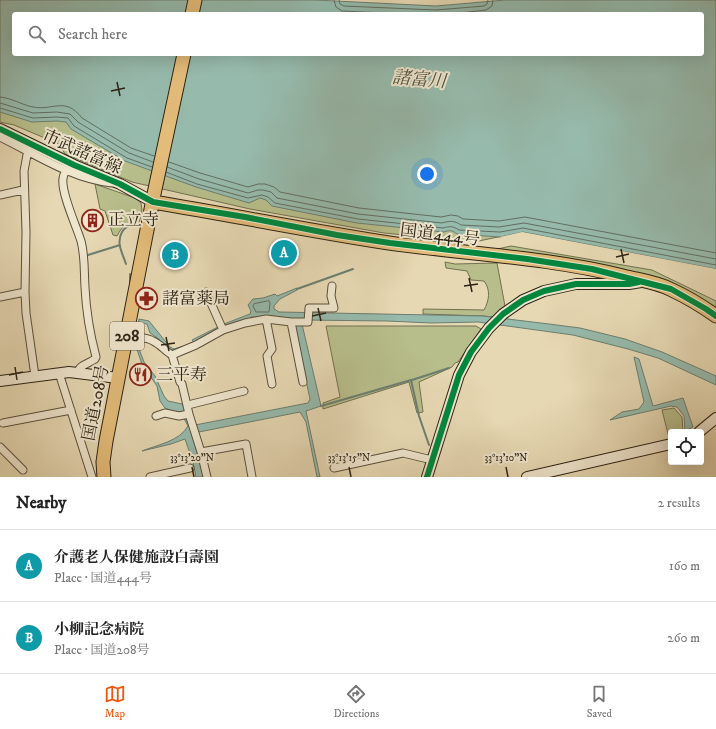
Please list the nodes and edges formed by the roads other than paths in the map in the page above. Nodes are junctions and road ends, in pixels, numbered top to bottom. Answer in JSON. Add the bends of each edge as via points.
{"nodes":[{"id":1,"x":195,"y":0,"type":"edge"},
{"id":2,"x":192,"y":12,"type":"edge"},
{"id":3,"x":184,"y":56,"type":"edge"},
{"id":4,"x":0,"y":129,"type":"edge"},
{"id":5,"x":0,"y":137,"type":"edge"},
{"id":6,"x":28,"y":147,"type":"junction"},
{"id":7,"x":66,"y":170,"type":"junction"},
{"id":8,"x":120,"y":184,"type":"junction"},
{"id":9,"x":24,"y":190,"type":"junction"},
{"id":10,"x":0,"y":195,"type":"edge"},
{"id":11,"x":154,"y":198,"type":"junction"},
{"id":12,"x":644,"y":281,"type":"junction"},
{"id":13,"x":332,"y":286,"type":"dead end"},
{"id":14,"x":25,"y":292,"type":"junction"},
{"id":15,"x":206,"y":292,"type":"dead end"},
{"id":16,"x":0,"y":297,"type":"edge"},
{"id":17,"x":716,"y":316,"type":"edge"},
{"id":18,"x":266,"y":319,"type":"junction"},
{"id":19,"x":291,"y":322,"type":"junction"},
{"id":20,"x":222,"y":327,"type":"junction"},
{"id":21,"x":128,"y":335,"type":"junction"},
{"id":22,"x":172,"y":355,"type":"junction"},
{"id":23,"x":78,"y":372,"type":"junction"},
{"id":24,"x":59,"y":373,"type":"junction"},
{"id":25,"x":35,"y":376,"type":"junction"},
{"id":26,"x":118,"y":378,"type":"junction"},
{"id":27,"x":0,"y":381,"type":"edge"},
{"id":28,"x":303,"y":382,"type":"dead end"},
{"id":29,"x":272,"y":384,"type":"dead end"},
{"id":30,"x":244,"y":391,"type":"dead end"},
{"id":31,"x":188,"y":405,"type":"junction"},
{"id":32,"x":71,"y":410,"type":"junction"},
{"id":33,"x":189,"y":414,"type":"junction"},
{"id":34,"x":156,"y":416,"type":"dead end"},
{"id":35,"x":716,"y":418,"type":"edge"},
{"id":36,"x":3,"y":423,"type":"dead end"},
{"id":37,"x":703,"y":429,"type":"edge"},
{"id":38,"x":668,"y":445,"type":"edge"},
{"id":39,"x":0,"y":448,"type":"edge"},
{"id":40,"x":201,"y":452,"type":"junction"},
{"id":41,"x":432,"y":460,"type":"junction"},
{"id":42,"x":190,"y":468,"type":"dead end"},
{"id":43,"x":334,"y":468,"type":"dead end"},
{"id":44,"x":23,"y":470,"type":"dead end"},
{"id":45,"x":174,"y":474,"type":"edge"},
{"id":46,"x":555,"y":474,"type":"edge"},
{"id":47,"x":92,"y":477,"type":"edge"},
{"id":48,"x":104,"y":477,"type":"edge"},
{"id":49,"x":150,"y":477,"type":"edge"},
{"id":50,"x":208,"y":477,"type":"edge"},
{"id":51,"x":252,"y":477,"type":"edge"},
{"id":52,"x":427,"y":477,"type":"edge"},
{"id":53,"x":527,"y":477,"type":"edge"}],
"edges":[{"from":1,"to":2,"type":"highway"},
{"from":3,"to":11,"type":"highway","name":"国道208号","number":"208"},
{"from":4,"to":6,"type":"street","name":"市武諸富線"},
{"from":5,"to":6,"type":"street"},
{"from":6,"to":7,"type":"street"},
{"from":6,"to":8,"type":"street","name":"市武諸富線"},
{"from":6,"to":9,"type":"street"},
{"from":7,"to":8,"type":"street","via":[[100,182]]},
{"from":7,"to":23,"type":"street","via":[[63,185],[84,256],[86,300],[96,357],[78,369]]},
{"from":8,"to":11,"type":"street","name":"市武諸富線"},
{"from":9,"to":10,"type":"street"},
{"from":9,"to":14,"type":"street"},
{"from":11,"to":12,"type":"highway","name":"国道444号","via":[[337,235],[527,259],[592,269]]},
{"from":11,"to":21,"type":"highway","name":"国道208号","number":"208"},
{"from":12,"to":17,"type":"highway","name":"国道444号","via":[[671,289]]},
{"from":12,"to":41,"type":"street","via":[[628,284],[576,284],[544,291],[523,300],[503,314],[471,352],[460,375]]},
{"from":13,"to":19,"type":"street","via":[[334,308],[309,308],[306,322]]},
{"from":14,"to":16,"type":"street"},
{"from":14,"to":25,"type":"street"},
{"from":15,"to":20,"type":"street"},
{"from":18,"to":19,"type":"street"},
{"from":18,"to":20,"type":"street"},
{"from":18,"to":29,"type":"street","via":[[272,349],[267,356]]},
{"from":19,"to":28,"type":"street"},
{"from":20,"to":22,"type":"street","via":[[196,345]]},
{"from":21,"to":22,"type":"street","via":[[154,341]]},
{"from":21,"to":26,"type":"highway","name":"国道208号","number":"208"},
{"from":22,"to":31,"type":"street"},
{"from":23,"to":24,"type":"street"},
{"from":23,"to":26,"type":"street"},
{"from":24,"to":25,"type":"street"},
{"from":24,"to":32,"type":"street"},
{"from":25,"to":27,"type":"street"},
{"from":26,"to":48,"type":"highway","name":"国道208号","number":"208","via":[[103,462]]},
{"from":30,"to":31,"type":"street"},
{"from":31,"to":33,"type":"street"},
{"from":32,"to":36,"type":"street"},
{"from":32,"to":47,"type":"street"},
{"from":33,"to":34,"type":"street","via":[[179,416],[165,413]]},
{"from":33,"to":40,"type":"street"},
{"from":35,"to":37,"type":"street"},
{"from":38,"to":46,"type":"street"},
{"from":39,"to":44,"type":"street"},
{"from":40,"to":50,"type":"street"},
{"from":40,"to":51,"type":"street","via":[[246,444]]},
{"from":41,"to":43,"type":"street","via":[[403,453]]},
{"from":41,"to":52,"type":"street"},
{"from":42,"to":45,"type":"street"},
{"from":45,"to":49,"type":"street"},
{"from":46,"to":53,"type":"street"}]}
